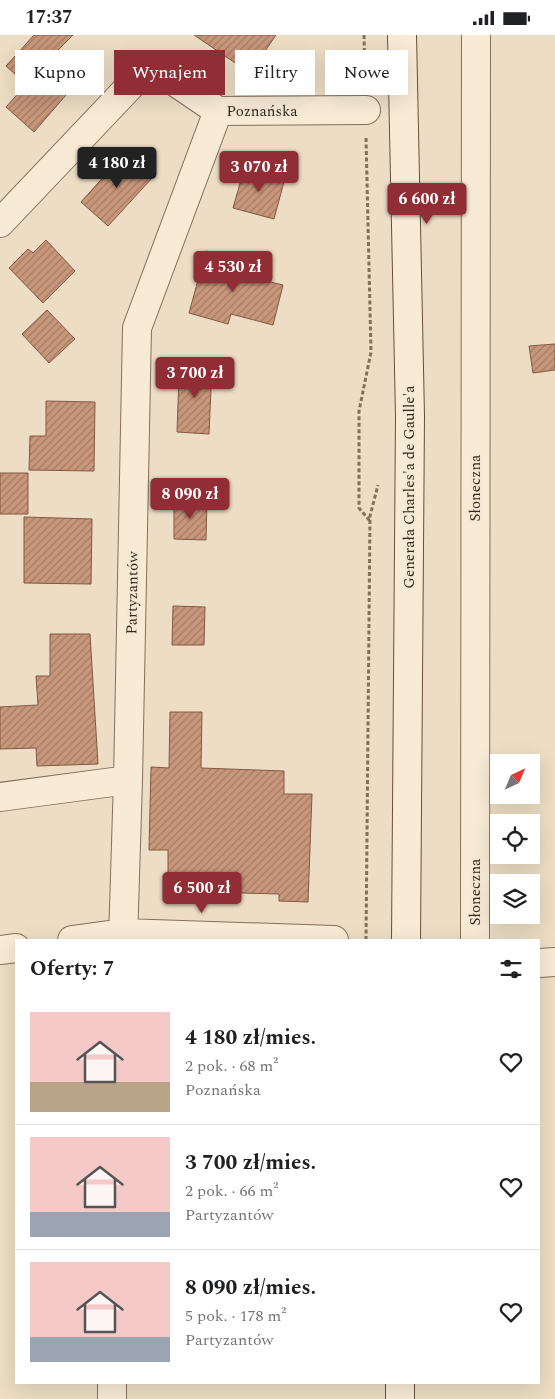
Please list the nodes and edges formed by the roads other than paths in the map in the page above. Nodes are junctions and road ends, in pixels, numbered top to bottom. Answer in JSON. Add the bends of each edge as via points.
{"nodes":[{"id":1,"x":402,"y":35,"type":"edge"},
{"id":2,"x":476,"y":35,"type":"edge"},
{"id":3,"x":366,"y":110,"type":"road end"},
{"id":4,"x":218,"y":111,"type":"junction"},
{"id":5,"x":0,"y":223,"type":"edge"},
{"id":6,"x":128,"y":780,"type":"junction"},
{"id":7,"x":0,"y":797,"type":"edge"},
{"id":8,"x":123,"y":937,"type":"edge"},
{"id":9,"x":89,"y":939,"type":"edge"},
{"id":10,"x":264,"y":939,"type":"edge"},
{"id":11,"x":406,"y":939,"type":"edge"},
{"id":12,"x":475,"y":939,"type":"edge"},
{"id":13,"x":15,"y":948,"type":"edge"},
{"id":14,"x":0,"y":950,"type":"edge"},
{"id":15,"x":555,"y":962,"type":"edge"},
{"id":16,"x":540,"y":963,"type":"edge"},
{"id":17,"x":112,"y":1384,"type":"edge"},
{"id":18,"x":400,"y":1384,"type":"edge"},
{"id":19,"x":112,"y":1399,"type":"edge"},
{"id":20,"x":400,"y":1399,"type":"edge"}],
"edges":[{"from":1,"to":11,"type":"street","name":"Generała Charles'a de Gaulle'a","via":[[410,415]]},
{"from":2,"to":12,"type":"street","name":"Słoneczna"},
{"from":3,"to":4,"type":"street","name":"Poznańska"},
{"from":4,"to":5,"type":"street","name":"Poznańska","via":[[150,65]]},
{"from":4,"to":6,"type":"street","name":"Partyzantów","via":[[137,328]]},
{"from":6,"to":7,"type":"street"},
{"from":6,"to":8,"type":"street","name":"Partyzantów"},
{"from":8,"to":9,"type":"street"},
{"from":8,"to":10,"type":"street"},
{"from":13,"to":14,"type":"street"},
{"from":15,"to":16,"type":"street"},
{"from":17,"to":19,"type":"street"},
{"from":18,"to":20,"type":"street"}]}
